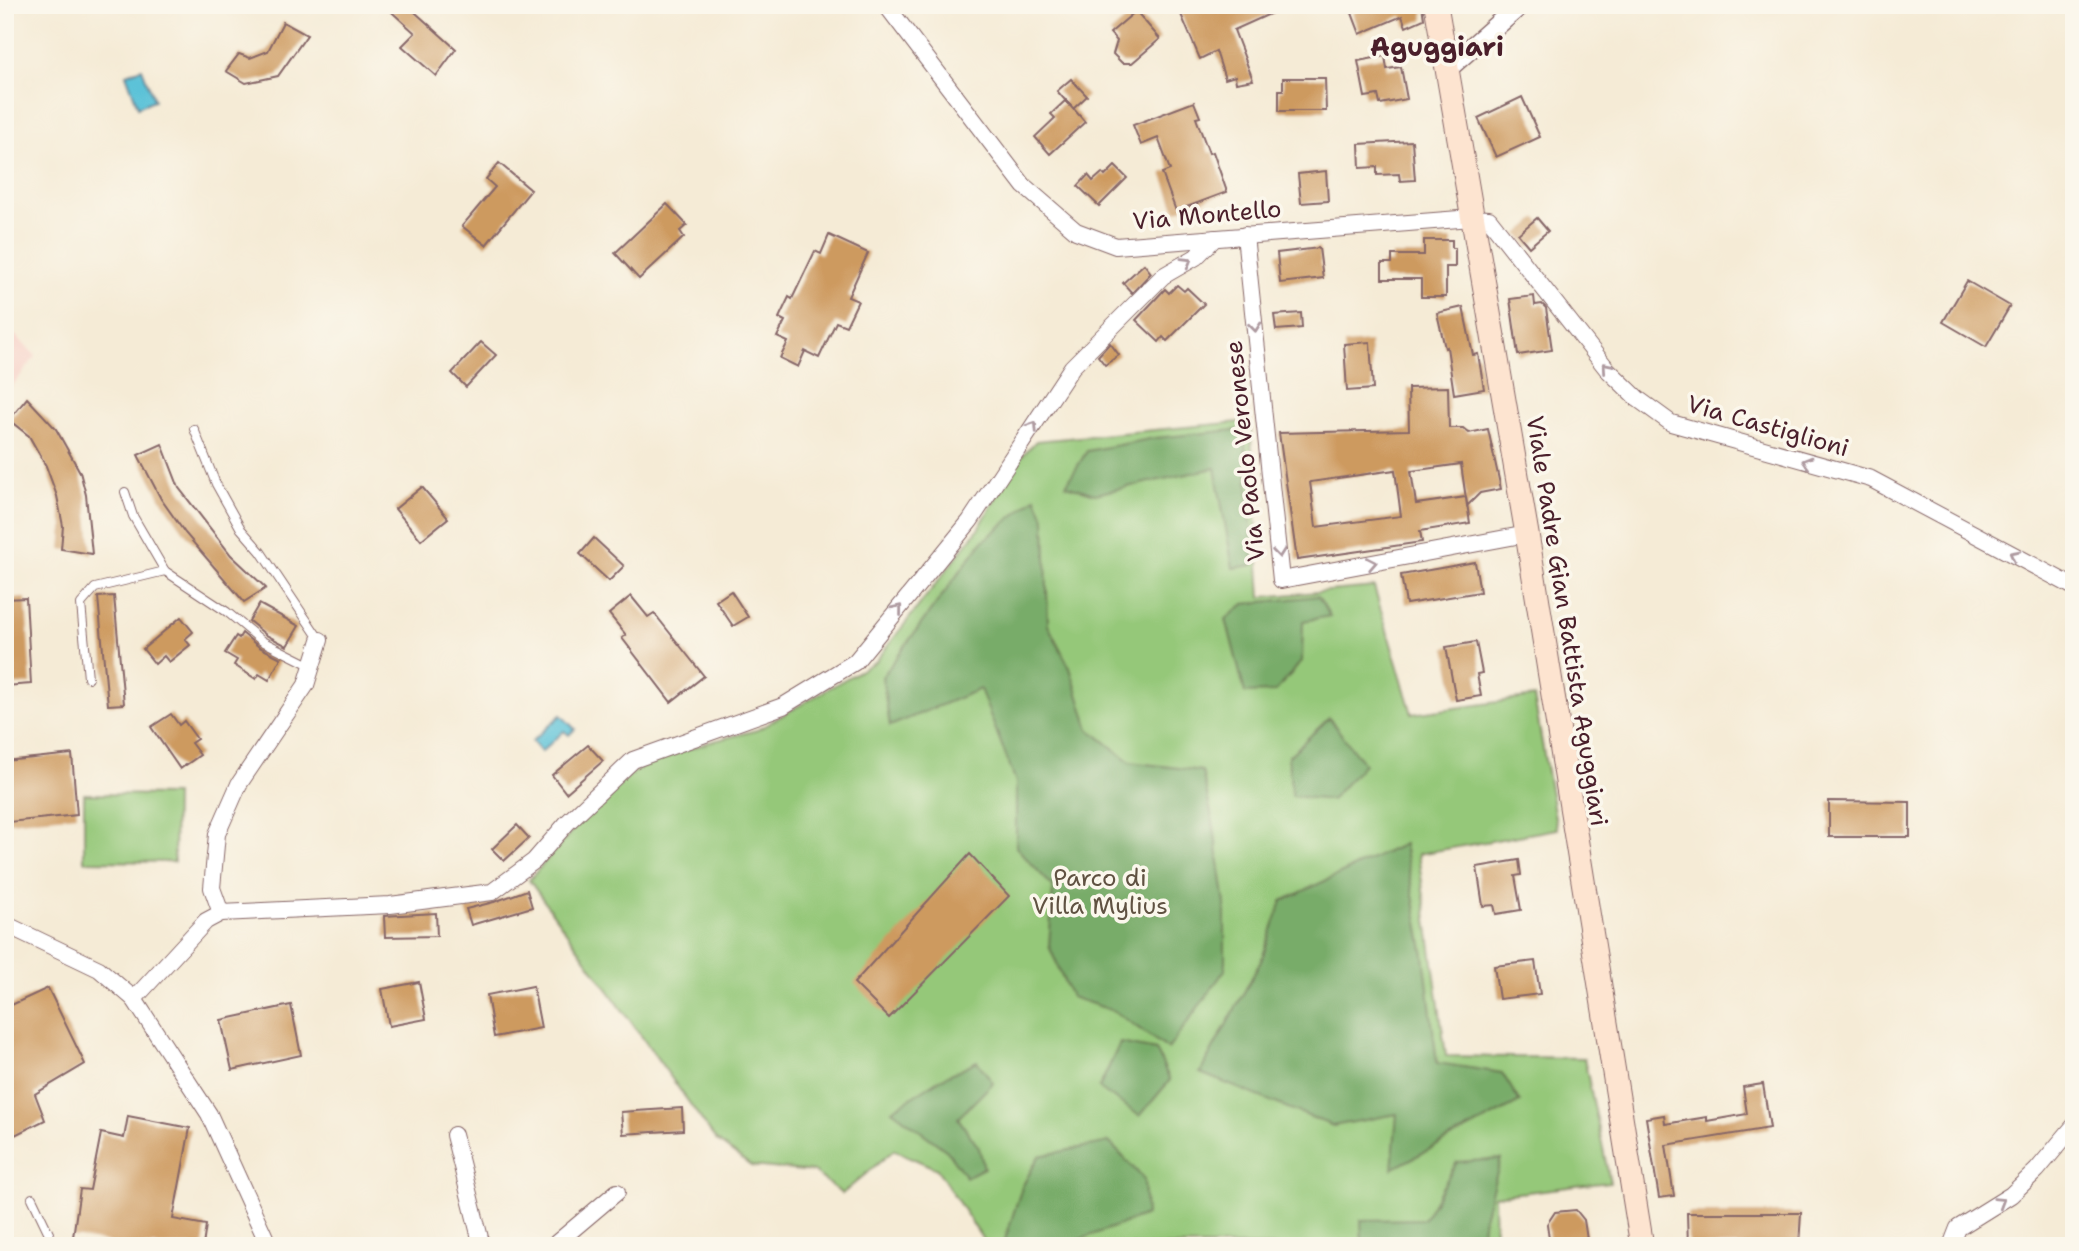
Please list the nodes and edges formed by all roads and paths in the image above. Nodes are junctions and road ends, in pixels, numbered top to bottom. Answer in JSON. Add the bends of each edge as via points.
{"nodes":[{"id":1,"x":886,"y":5,"type":"edge"},
{"id":2,"x":1436,"y":5,"type":"edge"},
{"id":3,"x":1521,"y":5,"type":"edge"},
{"id":4,"x":1447,"y":69,"type":"junction"},
{"id":5,"x":1472,"y":218,"type":"junction"},
{"id":6,"x":1245,"y":234,"type":"junction"},
{"id":7,"x":1215,"y":238,"type":"junction"},
{"id":8,"x":194,"y":429,"type":"dead end"},
{"id":9,"x":125,"y":492,"type":"dead end"},
{"id":10,"x":1527,"y":534,"type":"junction"},
{"id":11,"x":165,"y":571,"type":"junction"},
{"id":12,"x":2074,"y":587,"type":"edge"},
{"id":13,"x":320,"y":640,"type":"joint"},
{"id":14,"x":312,"y":666,"type":"junction"},
{"id":15,"x":88,"y":678,"type":"dead end"},
{"id":16,"x":221,"y":914,"type":"junction"},
{"id":17,"x":5,"y":925,"type":"edge"},
{"id":18,"x":134,"y":999,"type":"junction"},
{"id":19,"x":2074,"y":1126,"type":"edge"},
{"id":20,"x":454,"y":1135,"type":"dead end"},
{"id":21,"x":617,"y":1192,"type":"dead end"},
{"id":22,"x":32,"y":1198,"type":"dead end"},
{"id":23,"x":55,"y":1246,"type":"edge"},
{"id":24,"x":269,"y":1246,"type":"edge"},
{"id":25,"x":482,"y":1246,"type":"edge"},
{"id":26,"x":553,"y":1246,"type":"edge"},
{"id":27,"x":1642,"y":1246,"type":"edge"},
{"id":28,"x":1951,"y":1246,"type":"edge"}],
"edges":[{"from":1,"to":7,"type":"street","name":"Via Montello","via":[[1024,186],[1076,231],[1116,246]]},
{"from":2,"to":4,"type":"main road","name":"Viale Padre Gian Battista Aguggiari"},
{"from":3,"to":4,"type":"street"},
{"from":4,"to":5,"type":"main road","name":"Viale Padre Gian Battista Aguggiari"},
{"from":5,"to":6,"type":"street","name":"Via Montello"},
{"from":5,"to":10,"type":"main road","name":"Viale Padre Gian Battista Aguggiari"},
{"from":12,"to":5,"type":"street","name":"Via Castiglioni","one_way":true,"via":[[1871,479],[1671,423],[1638,400],[1607,369],[1489,219]]},
{"from":6,"to":7,"type":"street","name":"Via Montello"},
{"from":6,"to":10,"type":"street","name":"Via Paolo Veronese","one_way":true,"via":[[1281,580]]},
{"from":16,"to":7,"type":"street","one_way":true,"via":[[390,905],[492,892],[534,861],[633,760],[783,706],[855,662],[970,521],[1072,367],[1163,276],[1196,257]]},
{"from":8,"to":13,"type":"lane","via":[[241,529]]},
{"from":9,"to":11,"type":"lane","via":[[133,516]]},
{"from":10,"to":27,"type":"main road","name":"Viale Padre Gian Battista Aguggiari"},
{"from":11,"to":14,"type":"lane","via":[[262,641]]},
{"from":11,"to":15,"type":"lane","via":[[95,588],[81,604]]},
{"from":13,"to":14,"type":"street"},
{"from":14,"to":16,"type":"street","via":[[306,685],[239,784],[217,834],[212,888]]},
{"from":16,"to":18,"type":"street","via":[[206,921]]},
{"from":17,"to":18,"type":"street","via":[[99,969]]},
{"from":18,"to":24,"type":"street","via":[[209,1114]]},
{"from":28,"to":19,"type":"street","one_way":true,"via":[[1958,1228],[2011,1195]]},
{"from":20,"to":25,"type":"street"},
{"from":21,"to":26,"type":"street"},
{"from":22,"to":23,"type":"lane"}]}
